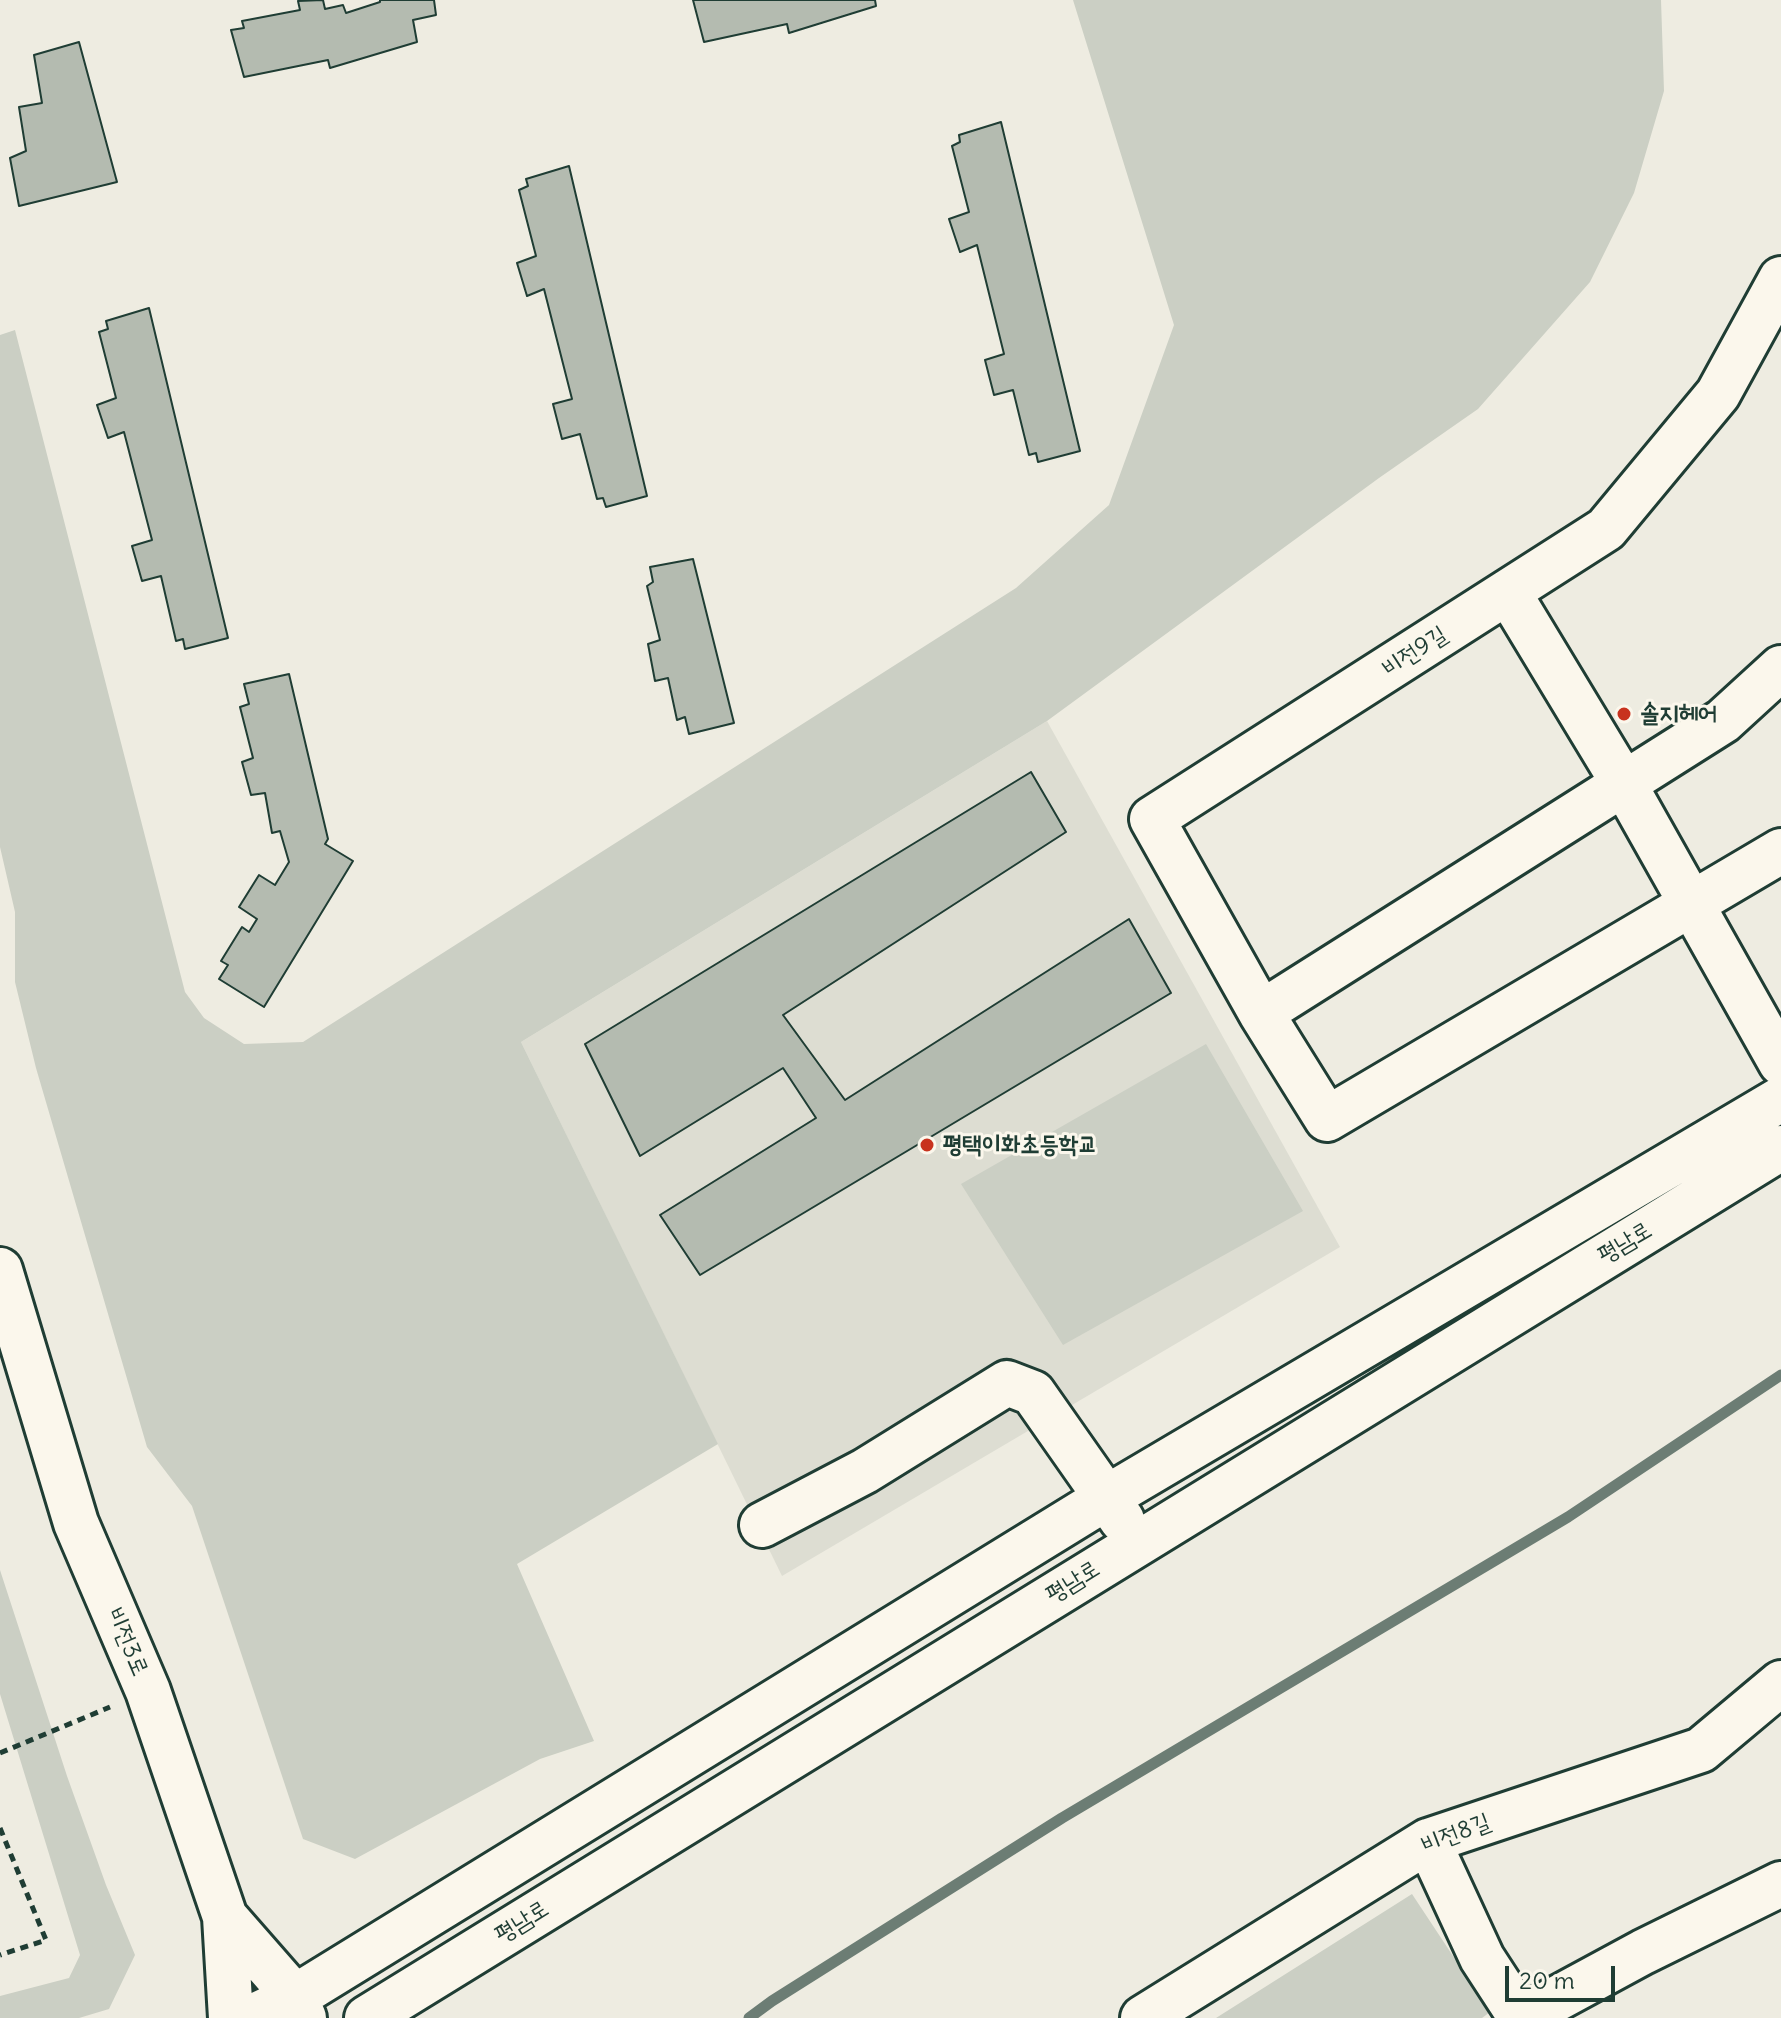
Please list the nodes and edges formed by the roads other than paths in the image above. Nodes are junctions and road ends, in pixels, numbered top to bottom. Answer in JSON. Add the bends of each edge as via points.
{"nodes":[{"id":1,"x":1781,"y":279,"type":"edge"},
{"id":2,"x":1508,"y":592,"type":"junction"},
{"id":3,"x":1781,"y":668,"type":"edge"},
{"id":4,"x":1624,"y":784,"type":"junction"},
{"id":5,"x":1781,"y":851,"type":"edge"},
{"id":6,"x":1690,"y":903,"type":"junction"},
{"id":7,"x":1261,"y":1013,"type":"junction"},
{"id":8,"x":1781,"y":1063,"type":"edge"},
{"id":9,"x":1781,"y":1099,"type":"edge"},
{"id":10,"x":1781,"y":1148,"type":"edge"},
{"id":11,"x":0,"y":1270,"type":"edge"},
{"id":12,"x":1106,"y":1498,"type":"junction"},
{"id":13,"x":762,"y":1525,"type":"dead end"},
{"id":14,"x":1137,"y":1542,"type":"junction"},
{"id":15,"x":1781,"y":1683,"type":"edge"},
{"id":16,"x":1428,"y":1841,"type":"junction"},
{"id":17,"x":1781,"y":1884,"type":"edge"},
{"id":18,"x":225,"y":1917,"type":"junction"},
{"id":19,"x":300,"y":2008,"type":"edge"},
{"id":20,"x":231,"y":2018,"type":"edge"},
{"id":21,"x":250,"y":2018,"type":"edge"},
{"id":22,"x":367,"y":2018,"type":"edge"},
{"id":23,"x":1143,"y":2018,"type":"edge"},
{"id":24,"x":1521,"y":2018,"type":"edge"}],
"edges":[{"from":1,"to":2,"type":"street","name":"비전9길","via":[[1718,394],[1606,529]]},
{"from":2,"to":4,"type":"street"},
{"from":2,"to":7,"type":"street","name":"비전9길","via":[[1152,819]]},
{"from":3,"to":4,"type":"street","via":[[1723,721]]},
{"from":4,"to":6,"type":"street"},
{"from":4,"to":7,"type":"street"},
{"from":5,"to":6,"type":"street","name":"비전9길"},
{"from":6,"to":7,"type":"street","name":"비전9길","via":[[1327,1119]]},
{"from":6,"to":8,"type":"street"},
{"from":9,"to":12,"type":"street"},
{"from":10,"to":14,"type":"street","name":"평남로"},
{"from":11,"to":18,"type":"street","name":"비전3로","via":[[76,1523],[148,1691]]},
{"from":12,"to":13,"type":"street","via":[[1033,1393],[1007,1383],[865,1471]]},
{"from":12,"to":14,"type":"street"},
{"from":12,"to":19,"type":"street"},
{"from":14,"to":22,"type":"street","name":"평남로"},
{"from":15,"to":16,"type":"street","name":"비전8길","via":[[1701,1750]]},
{"from":16,"to":23,"type":"street","name":"비전8길"},
{"from":16,"to":24,"type":"street","via":[[1482,1958]]},
{"from":17,"to":24,"type":"street"},
{"from":18,"to":19,"type":"street"},
{"from":18,"to":20,"type":"street","name":"비전3로"},
{"from":19,"to":21,"type":"street"}]}
